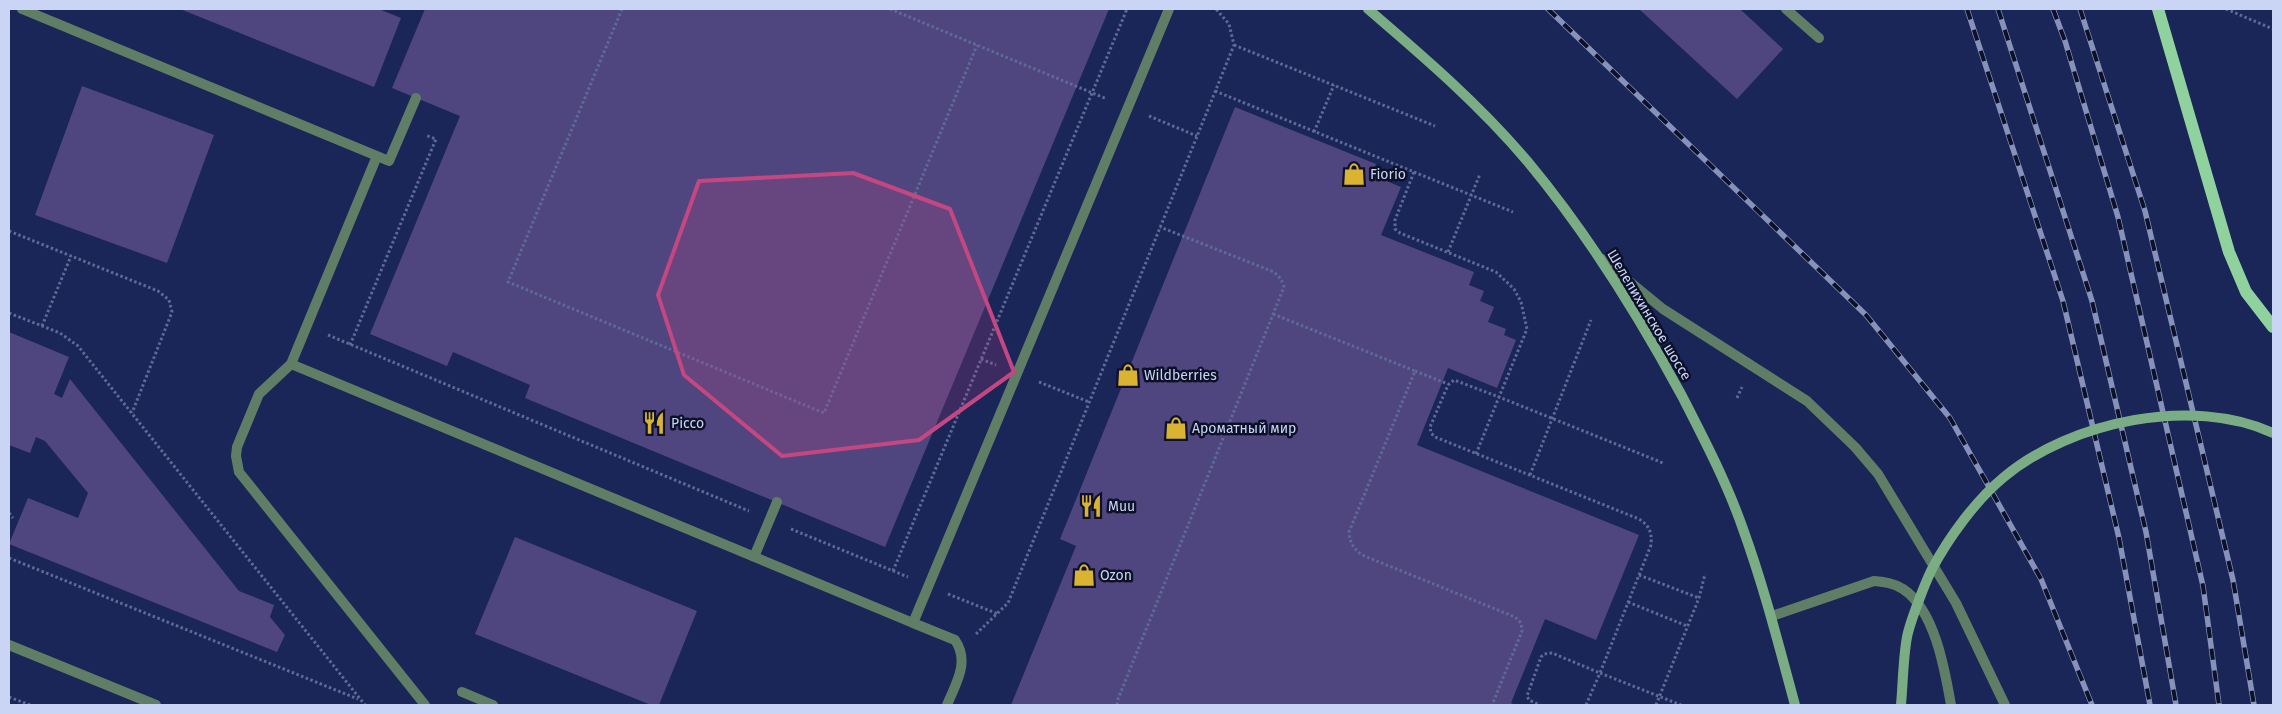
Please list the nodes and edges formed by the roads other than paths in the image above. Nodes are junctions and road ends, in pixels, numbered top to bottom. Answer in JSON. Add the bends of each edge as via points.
{"nodes":[{"id":1,"x":22,"y":9,"type":"edge"},
{"id":2,"x":1169,"y":9,"type":"edge"},
{"id":3,"x":1368,"y":9,"type":"edge"},
{"id":4,"x":1786,"y":9,"type":"edge"},
{"id":5,"x":2158,"y":9,"type":"edge"},
{"id":6,"x":1819,"y":38,"type":"dead end"},
{"id":7,"x":416,"y":98,"type":"dead end"},
{"id":8,"x":377,"y":156,"type":"junction"},
{"id":9,"x":1598,"y":256,"type":"junction"},
{"id":10,"x":2273,"y":327,"type":"edge"},
{"id":11,"x":291,"y":364,"type":"junction"},
{"id":12,"x":2273,"y":433,"type":"edge"},
{"id":13,"x":777,"y":502,"type":"dead end"},
{"id":14,"x":754,"y":557,"type":"junction"},
{"id":15,"x":1772,"y":616,"type":"junction"},
{"id":16,"x":913,"y":623,"type":"junction"},
{"id":17,"x":9,"y":645,"type":"edge"},
{"id":18,"x":462,"y":692,"type":"dead end"},
{"id":19,"x":156,"y":705,"type":"edge"},
{"id":20,"x":425,"y":705,"type":"edge"},
{"id":21,"x":493,"y":705,"type":"edge"},
{"id":22,"x":947,"y":705,"type":"edge"},
{"id":23,"x":1795,"y":705,"type":"edge"},
{"id":24,"x":1901,"y":705,"type":"edge"},
{"id":25,"x":1951,"y":705,"type":"edge"},
{"id":26,"x":2005,"y":705,"type":"edge"}],
"edges":[{"from":1,"to":8,"type":"street"},
{"from":2,"to":16,"type":"street"},
{"from":3,"to":9,"type":"street","name":"Шелепихинское шоссе","via":[[1432,64],[1515,148]]},
{"from":4,"to":6,"type":"street"},
{"from":5,"to":10,"type":"main road","via":[[2229,252],[2246,292]]},
{"from":7,"to":8,"type":"street","via":[[389,161]]},
{"from":8,"to":11,"type":"street"},
{"from":9,"to":15,"type":"street","name":"Шелепихинское шоссе","via":[[1644,327],[1704,439],[1742,527]]},
{"from":9,"to":26,"type":"street","via":[[1663,309],[1807,402],[1855,447],[1878,474],[1956,603]]},
{"from":11,"to":14,"type":"street"},
{"from":11,"to":20,"type":"street","via":[[259,394],[237,447],[239,472]]},
{"from":12,"to":24,"type":"street","bridge":true,"via":[[2258,426],[2208,417],[2148,417],[2100,427],[2051,447],[2004,477],[1964,519],[1931,570],[1908,636]]},
{"from":13,"to":14,"type":"street"},
{"from":14,"to":16,"type":"street"},
{"from":15,"to":23,"type":"street","name":"Шелепихинское шоссе"},
{"from":15,"to":25,"type":"street","via":[[1874,581],[1890,583],[1904,590],[1922,609],[1942,659]]},
{"from":16,"to":22,"type":"street","via":[[955,640],[959,646],[963,662]]},
{"from":17,"to":19,"type":"street"},
{"from":18,"to":21,"type":"street"}]}
